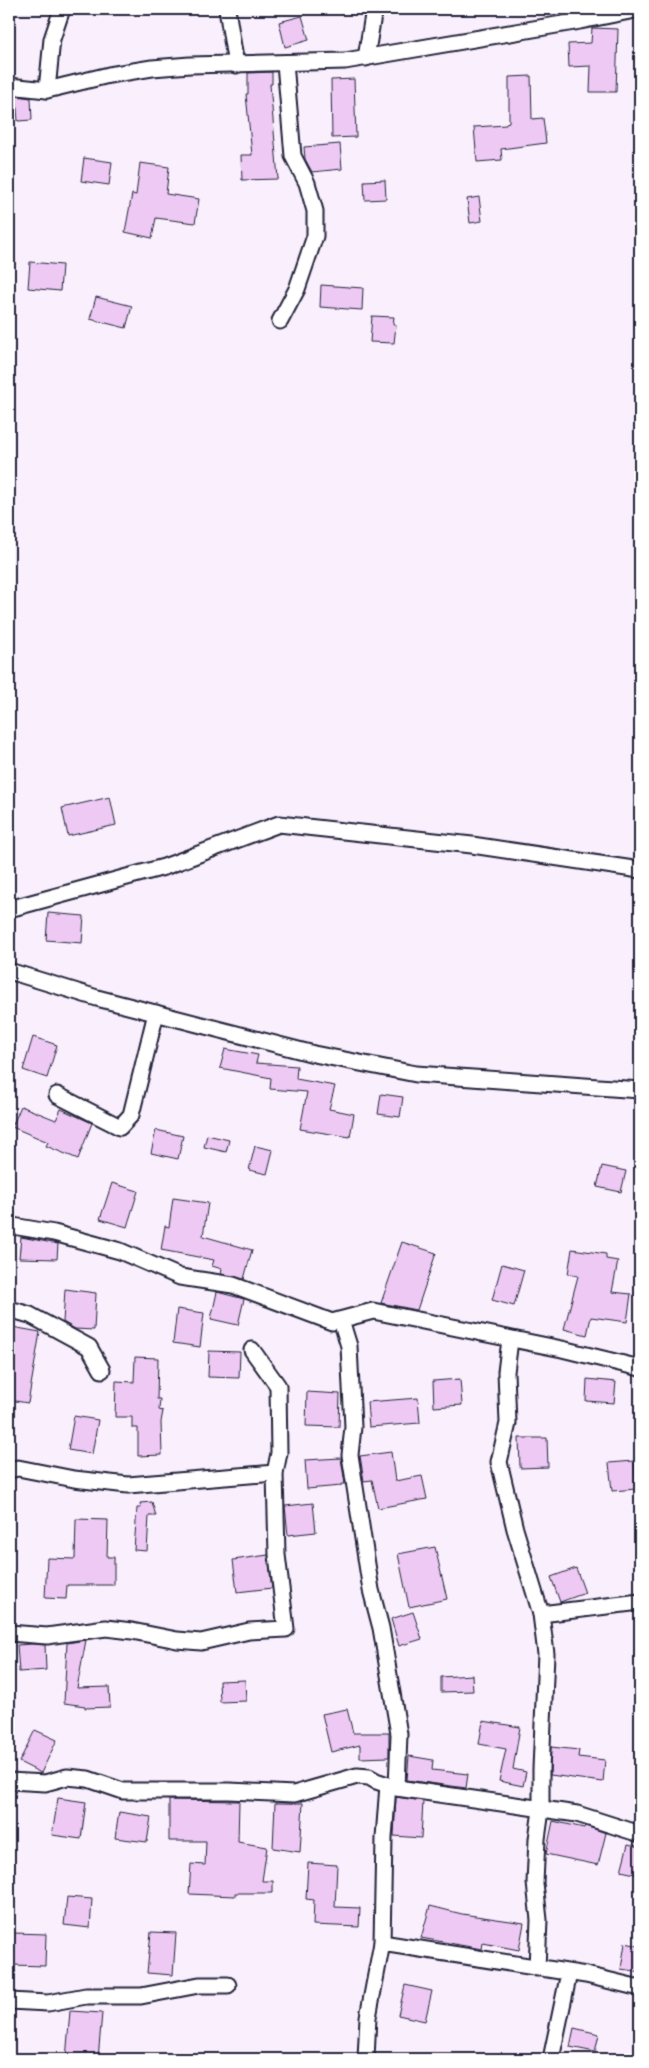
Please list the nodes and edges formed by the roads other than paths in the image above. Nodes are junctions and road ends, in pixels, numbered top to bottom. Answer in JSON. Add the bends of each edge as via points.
{"nodes":[{"id":1,"x":62,"y":9,"type":"edge"},
{"id":2,"x":227,"y":9,"type":"edge"},
{"id":3,"x":374,"y":9,"type":"edge"},
{"id":4,"x":640,"y":9,"type":"edge"},
{"id":5,"x":366,"y":58,"type":"junction"},
{"id":6,"x":285,"y":64,"type":"junction"},
{"id":7,"x":236,"y":65,"type":"junction"},
{"id":8,"x":9,"y":86,"type":"edge"},
{"id":9,"x":47,"y":90,"type":"junction"},
{"id":10,"x":280,"y":321,"type":"dead end"},
{"id":11,"x":640,"y":870,"type":"edge"},
{"id":12,"x":9,"y":909,"type":"edge"},
{"id":13,"x":9,"y":971,"type":"edge"},
{"id":14,"x":156,"y":1013,"type":"junction"},
{"id":15,"x":640,"y":1090,"type":"edge"},
{"id":16,"x":57,"y":1095,"type":"dead end"},
{"id":17,"x":9,"y":1224,"type":"edge"},
{"id":18,"x":9,"y":1309,"type":"edge"},
{"id":19,"x":341,"y":1320,"type":"junction"},
{"id":20,"x":510,"y":1340,"type":"junction"},
{"id":21,"x":252,"y":1350,"type":"dead end"},
{"id":22,"x":640,"y":1368,"type":"edge"},
{"id":23,"x":102,"y":1370,"type":"dead end"},
{"id":24,"x":9,"y":1470,"type":"edge"},
{"id":25,"x":275,"y":1473,"type":"junction"},
{"id":26,"x":640,"y":1602,"type":"edge"},
{"id":27,"x":541,"y":1614,"type":"junction"},
{"id":28,"x":9,"y":1633,"type":"edge"},
{"id":29,"x":9,"y":1781,"type":"edge"},
{"id":30,"x":393,"y":1787,"type":"junction"},
{"id":31,"x":541,"y":1810,"type":"junction"},
{"id":32,"x":640,"y":1834,"type":"edge"},
{"id":33,"x":382,"y":1943,"type":"junction"},
{"id":34,"x":537,"y":1968,"type":"junction"},
{"id":35,"x":569,"y":1972,"type":"junction"},
{"id":36,"x":228,"y":1985,"type":"dead end"},
{"id":37,"x":640,"y":1988,"type":"edge"},
{"id":38,"x":9,"y":2001,"type":"edge"},
{"id":39,"x":366,"y":2059,"type":"edge"},
{"id":40,"x":551,"y":2059,"type":"edge"}],
"edges":[{"from":1,"to":9,"type":"street","via":[[52,39]]},
{"from":2,"to":7,"type":"street"},
{"from":3,"to":5,"type":"street"},
{"from":4,"to":5,"type":"street"},
{"from":5,"to":6,"type":"street"},
{"from":6,"to":7,"type":"street"},
{"from":6,"to":10,"type":"street","via":[[292,156],[307,183],[315,212],[315,236],[296,290]]},
{"from":7,"to":9,"type":"street","via":[[152,68]]},
{"from":8,"to":9,"type":"street"},
{"from":11,"to":12,"type":"street","via":[[472,845],[279,824],[164,867]]},
{"from":13,"to":14,"type":"street"},
{"from":14,"to":15,"type":"street","via":[[314,1054],[416,1074]]},
{"from":14,"to":16,"type":"street","via":[[130,1115],[120,1127]]},
{"from":17,"to":19,"type":"street","via":[[120,1251],[180,1277],[233,1285],[332,1322]]},
{"from":18,"to":23,"type":"street","via":[[30,1315],[90,1347]]},
{"from":19,"to":20,"type":"street","via":[[373,1311]]},
{"from":19,"to":30,"type":"street","via":[[349,1346],[353,1427],[350,1455],[371,1590],[382,1628],[399,1734]]},
{"from":20,"to":22,"type":"street"},
{"from":20,"to":27,"type":"street","via":[[506,1372],[508,1423],[499,1462]]},
{"from":21,"to":25,"type":"street","via":[[278,1386],[279,1453]]},
{"from":24,"to":25,"type":"street","via":[[18,1468],[128,1485]]},
{"from":25,"to":28,"type":"street","via":[[278,1555],[286,1629],[249,1631],[201,1642],[106,1628],[47,1636]]},
{"from":26,"to":27,"type":"street"},
{"from":27,"to":31,"type":"street","via":[[546,1654]]},
{"from":29,"to":30,"type":"street","via":[[44,1782],[67,1777],[88,1779],[123,1792],[294,1794],[357,1776],[369,1776]]},
{"from":30,"to":31,"type":"street"},
{"from":30,"to":33,"type":"street","via":[[384,1838]]},
{"from":31,"to":32,"type":"street","via":[[577,1814]]},
{"from":31,"to":34,"type":"street","via":[[535,1883],[539,1920]]},
{"from":33,"to":34,"type":"street"},
{"from":33,"to":39,"type":"street","via":[[368,2018]]},
{"from":34,"to":35,"type":"street"},
{"from":35,"to":37,"type":"street"},
{"from":35,"to":40,"type":"street"},
{"from":36,"to":38,"type":"street","via":[[199,1985],[141,1996],[86,1996],[48,2003]]}]}
